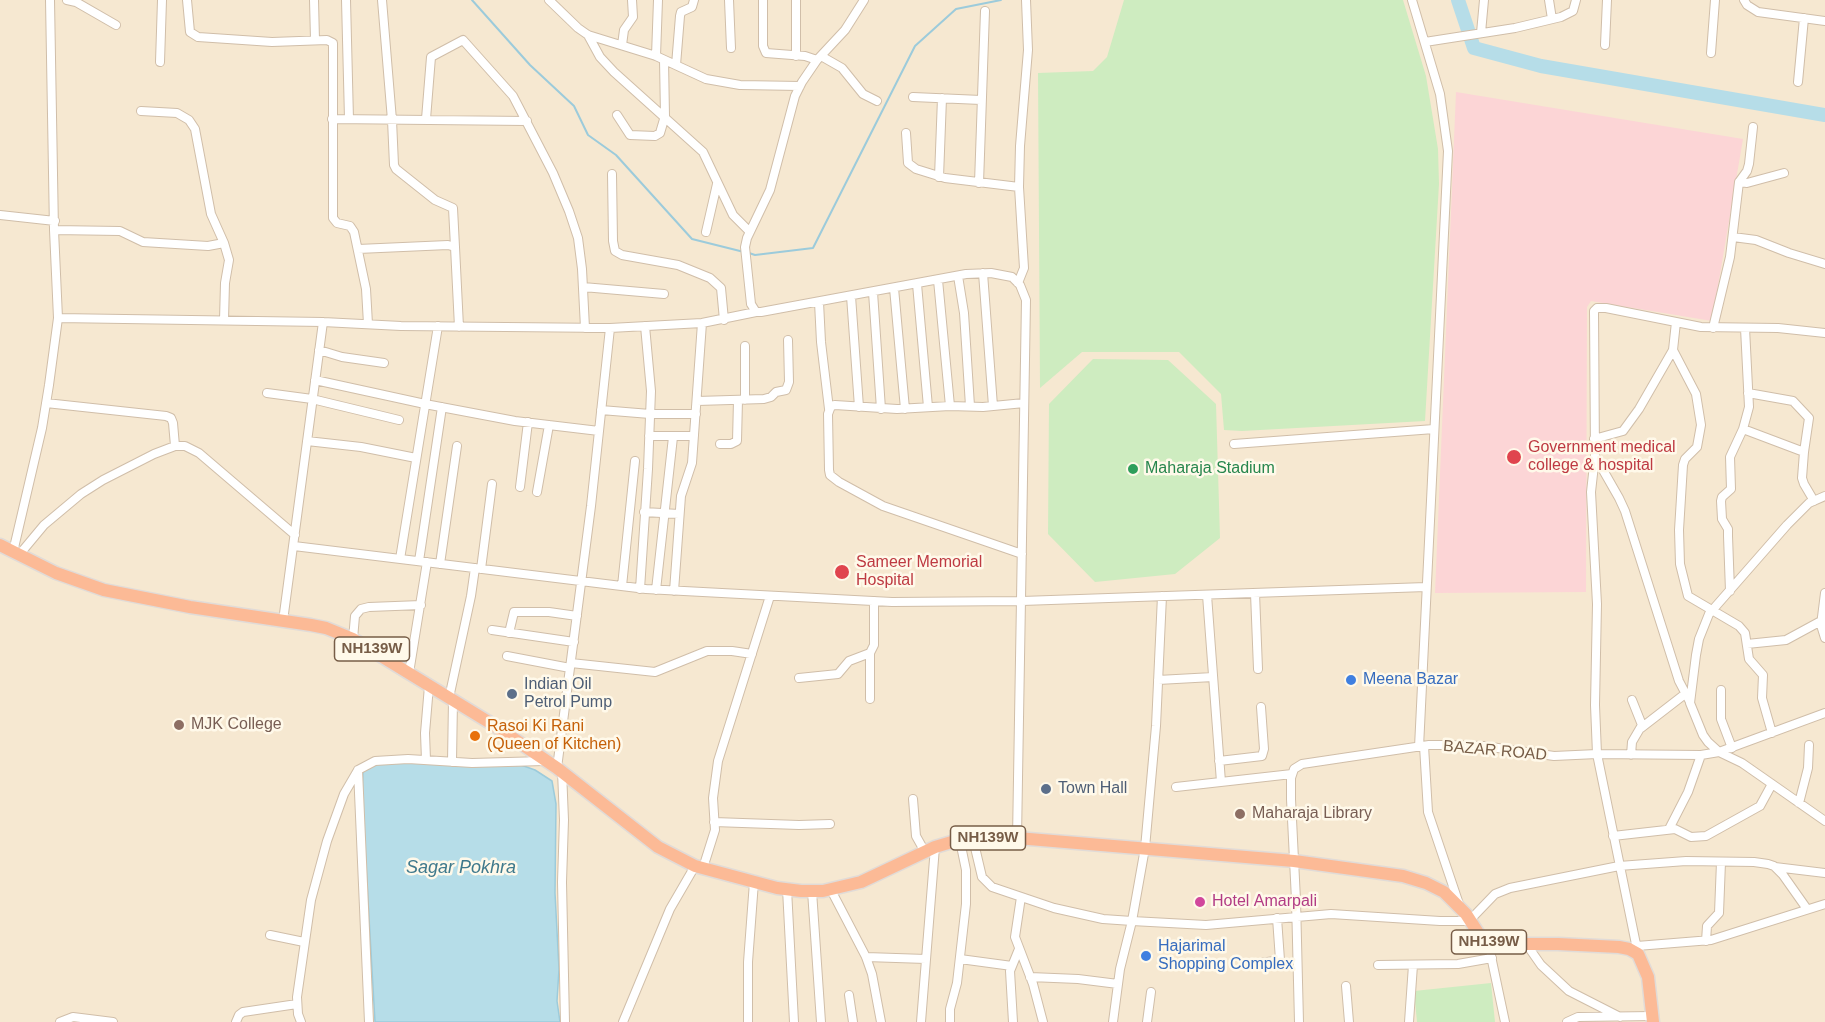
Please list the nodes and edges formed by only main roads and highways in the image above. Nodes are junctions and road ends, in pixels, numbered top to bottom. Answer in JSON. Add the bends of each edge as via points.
{"nodes":[{"id":1,"x":0,"y":545,"type":"edge"},
{"id":2,"x":1653,"y":1019,"type":"edge"}],
"edges":[{"from":1,"to":2,"type":"highway","number":"NH139W","via":[[56,573],[104,590],[326,628],[353,639],[555,767],[658,847],[699,867],[787,889],[831,890],[861,882],[930,850],[960,841],[1017,838],[1294,861],[1403,876],[1444,892],[1460,907],[1482,939],[1494,944],[1637,950],[1648,977]]}]}
